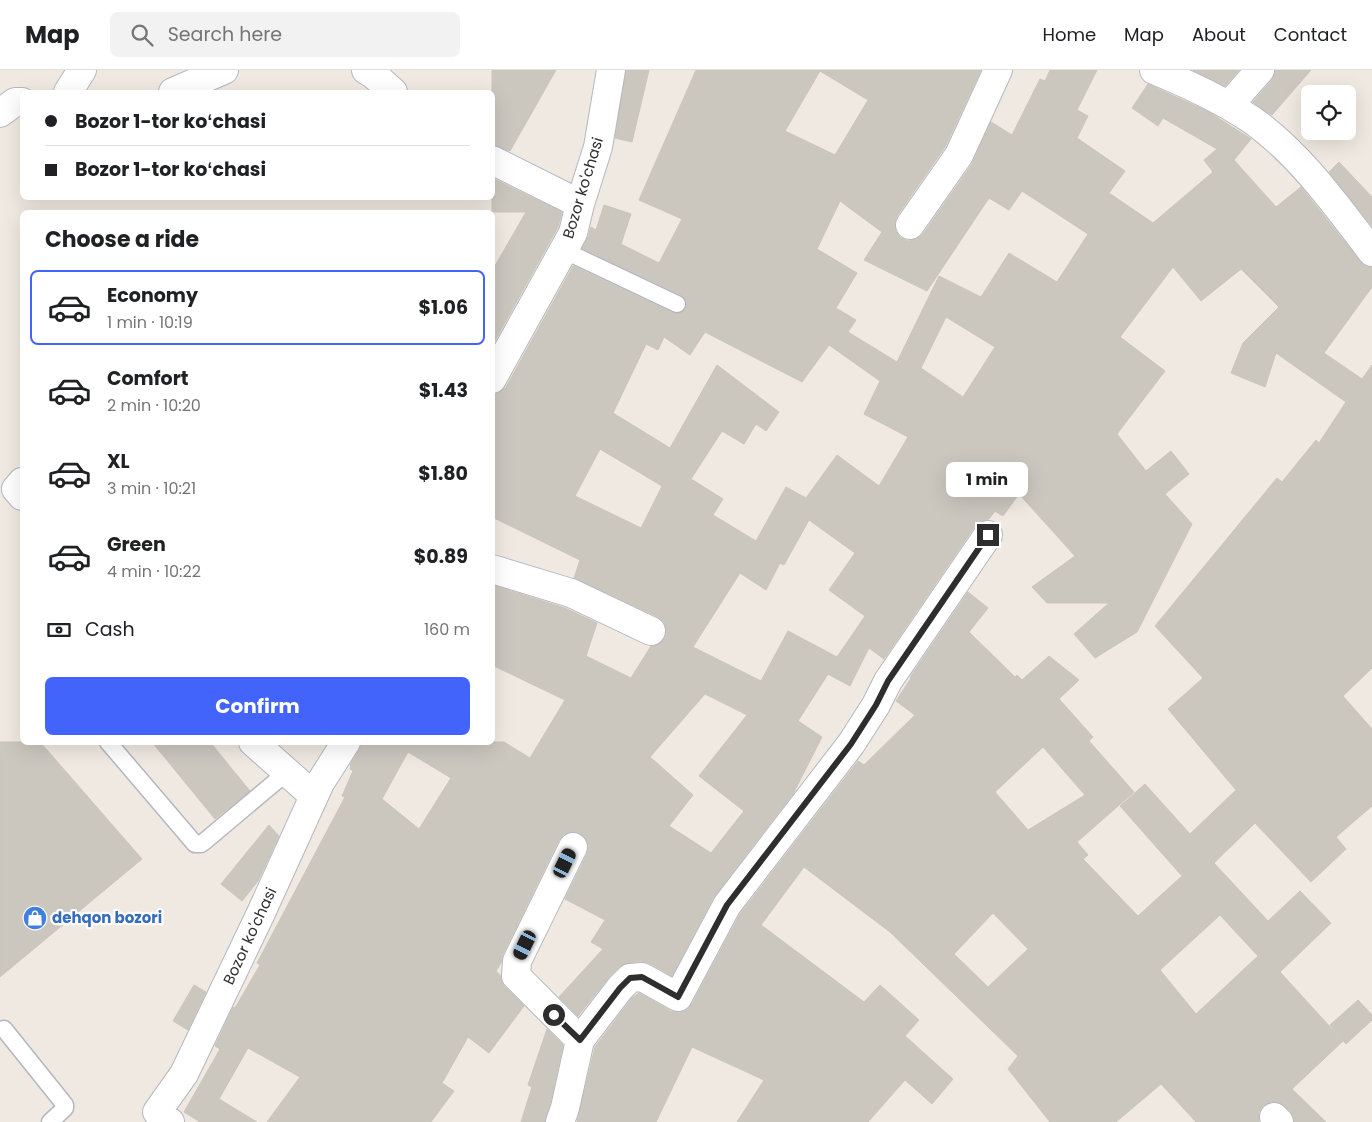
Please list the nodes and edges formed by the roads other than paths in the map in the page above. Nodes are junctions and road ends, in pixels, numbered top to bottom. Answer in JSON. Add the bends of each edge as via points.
{"nodes":[{"id":1,"x":82,"y":70,"type":"edge"},
{"id":2,"x":224,"y":70,"type":"edge"},
{"id":3,"x":366,"y":70,"type":"edge"},
{"id":4,"x":611,"y":70,"type":"edge"},
{"id":5,"x":998,"y":70,"type":"edge"},
{"id":6,"x":1154,"y":70,"type":"edge"},
{"id":7,"x":1260,"y":70,"type":"edge"},
{"id":8,"x":69,"y":90,"type":"edge"},
{"id":9,"x":177,"y":90,"type":"edge"},
{"id":10,"x":391,"y":90,"type":"edge"},
{"id":11,"x":20,"y":102,"type":"edge"},
{"id":12,"x":1229,"y":106,"type":"junction"},
{"id":13,"x":0,"y":113,"type":"edge"},
{"id":14,"x":495,"y":162,"type":"edge"},
{"id":15,"x":580,"y":204,"type":"junction"},
{"id":16,"x":910,"y":225,"type":"dead end"},
{"id":17,"x":563,"y":250,"type":"junction"},
{"id":18,"x":1372,"y":252,"type":"edge"},
{"id":19,"x":677,"y":304,"type":"dead end"},
{"id":20,"x":495,"y":374,"type":"edge"},
{"id":21,"x":988,"y":535,"type":"dead end"},
{"id":22,"x":495,"y":570,"type":"edge"},
{"id":23,"x":650,"y":631,"type":"dead end"},
{"id":24,"x":111,"y":745,"type":"edge"},
{"id":25,"x":256,"y":745,"type":"edge"},
{"id":26,"x":344,"y":745,"type":"edge"},
{"id":27,"x":286,"y":773,"type":"junction"},
{"id":28,"x":314,"y":796,"type":"junction"},
{"id":29,"x":573,"y":847,"type":"dead end"},
{"id":30,"x":4,"y":1029,"type":"dead end"},
{"id":31,"x":580,"y":1040,"type":"junction"},
{"id":32,"x":50,"y":1122,"type":"edge"},
{"id":33,"x":170,"y":1122,"type":"edge"},
{"id":34,"x":560,"y":1122,"type":"edge"}],
"edges":[{"from":1,"to":8,"type":"street"},
{"from":2,"to":9,"type":"street"},
{"from":3,"to":10,"type":"street"},
{"from":4,"to":15,"type":"street","name":"Bozor ko'chasi","via":[[598,147]]},
{"from":5,"to":16,"type":"street","via":[[959,155]]},
{"from":6,"to":12,"type":"street"},
{"from":7,"to":12,"type":"street"},
{"from":11,"to":13,"type":"street"},
{"from":12,"to":18,"type":"street","via":[[1282,145],[1310,174]]},
{"from":14,"to":15,"type":"street"},
{"from":15,"to":17,"type":"street","name":"Bozor ko'chasi","via":[[573,233]]},
{"from":17,"to":19,"type":"lane"},
{"from":17,"to":20,"type":"street","name":"Bozor ko'chasi"},
{"from":21,"to":31,"type":"street","via":[[888,681],[851,744],[727,905],[678,997],[642,977],[630,978]]},
{"from":22,"to":23,"type":"street","via":[[571,593]]},
{"from":24,"to":27,"type":"lane","via":[[195,844],[205,841]]},
{"from":25,"to":27,"type":"street"},
{"from":26,"to":28,"type":"street","name":"Bozor ko'chasi"},
{"from":27,"to":28,"type":"street"},
{"from":28,"to":33,"type":"street","name":"Bozor ko'chasi","via":[[184,1074],[157,1112]]},
{"from":29,"to":31,"type":"street","via":[[517,961],[516,976]]},
{"from":30,"to":32,"type":"lane","via":[[65,1104],[66,1108]]},
{"from":31,"to":34,"type":"street"}]}
